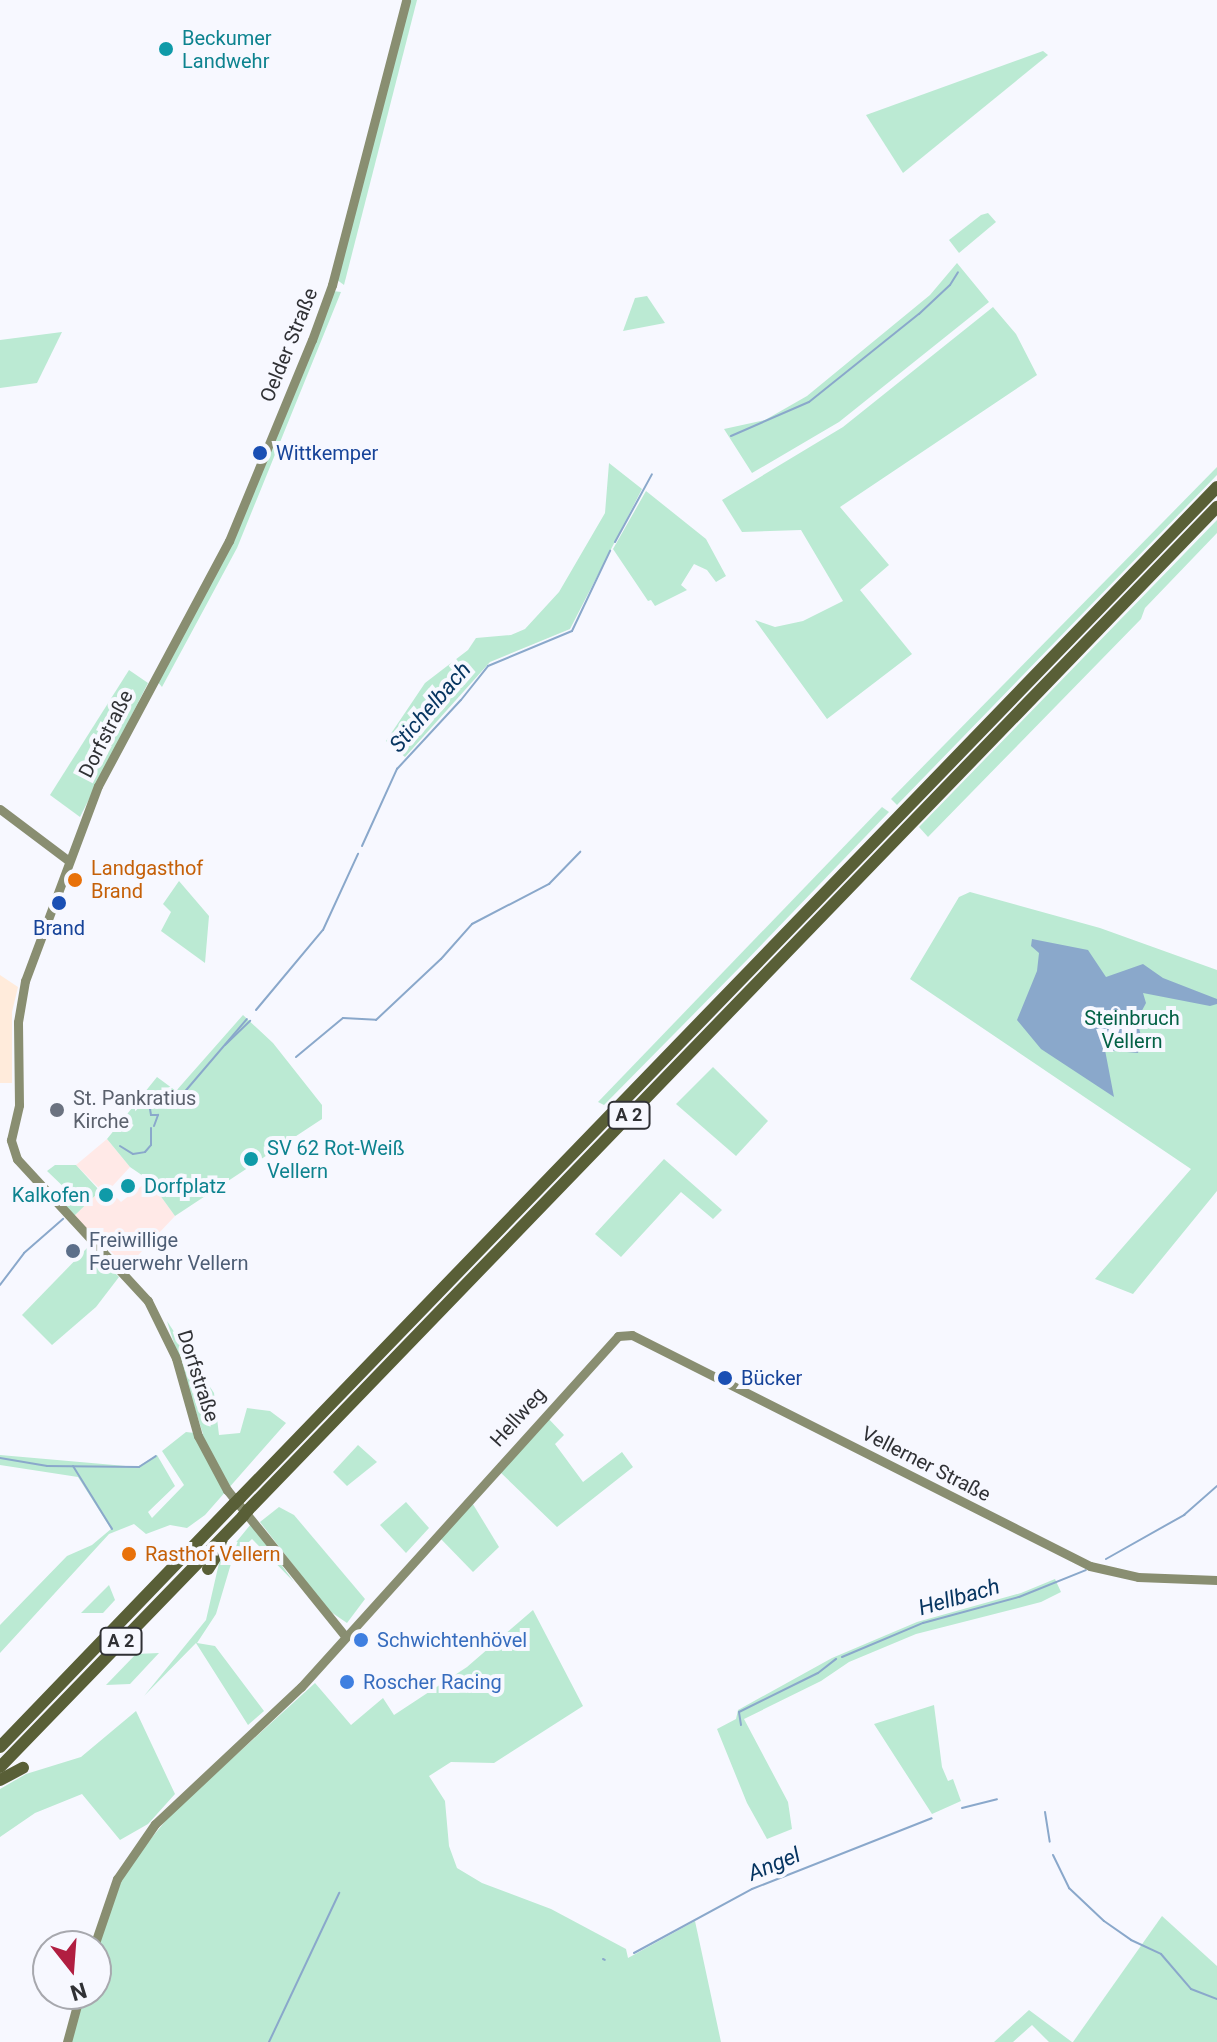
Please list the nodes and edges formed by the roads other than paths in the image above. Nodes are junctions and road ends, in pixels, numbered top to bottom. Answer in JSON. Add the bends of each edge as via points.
{"nodes":[{"id":1,"x":406,"y":0,"type":"edge"},
{"id":2,"x":1217,"y":487,"type":"edge"},
{"id":3,"x":1217,"y":507,"type":"edge"},
{"id":4,"x":152,"y":684,"type":"joint"},
{"id":5,"x":0,"y":809,"type":"edge"},
{"id":6,"x":69,"y":861,"type":"junction"},
{"id":7,"x":632,"y":1335,"type":"joint"},
{"id":8,"x":237,"y":1501,"type":"junction"},
{"id":9,"x":246,"y":1513,"type":"junction"},
{"id":10,"x":200,"y":1528,"type":"dead end"},
{"id":11,"x":208,"y":1569,"type":"dead end"},
{"id":12,"x":1217,"y":1580,"type":"edge"},
{"id":13,"x":342,"y":1639,"type":"junction"},
{"id":14,"x":0,"y":1747,"type":"edge"},
{"id":15,"x":0,"y":1767,"type":"edge"},
{"id":16,"x":23,"y":1768,"type":"dead end"},
{"id":17,"x":0,"y":1780,"type":"edge"},
{"id":18,"x":99,"y":1930,"type":"edge"},
{"id":19,"x":76,"y":2010,"type":"edge"},
{"id":20,"x":67,"y":2042,"type":"edge"}],
"edges":[{"from":1,"to":4,"type":"street","name":"Oelder Straße","via":[[327,299],[229,541]]},
{"from":2,"to":8,"type":"highway","number":"A 2"},
{"from":3,"to":9,"type":"highway","number":"A 2"},
{"from":4,"to":6,"type":"street","name":"Dorfstraße","via":[[98,786]]},
{"from":5,"to":6,"type":"street"},
{"from":6,"to":13,"type":"street","name":"Dorfstraße","via":[[20,1000],[13,1152],[148,1301],[176,1358],[198,1436],[222,1481]]},
{"from":7,"to":12,"type":"street","name":"Vellerner Straße","via":[[1090,1566],[1138,1577]]},
{"from":7,"to":13,"type":"street","name":"Hellweg","via":[[609,1342]]},
{"from":8,"to":10,"type":"highway"},
{"from":8,"to":14,"type":"highway","number":"A 2"},
{"from":9,"to":11,"type":"highway"},
{"from":9,"to":15,"type":"highway","number":"A 2"},
{"from":13,"to":18,"type":"street","via":[[301,1687],[155,1824],[117,1879]]},
{"from":16,"to":17,"type":"highway"},
{"from":19,"to":20,"type":"street"}]}
